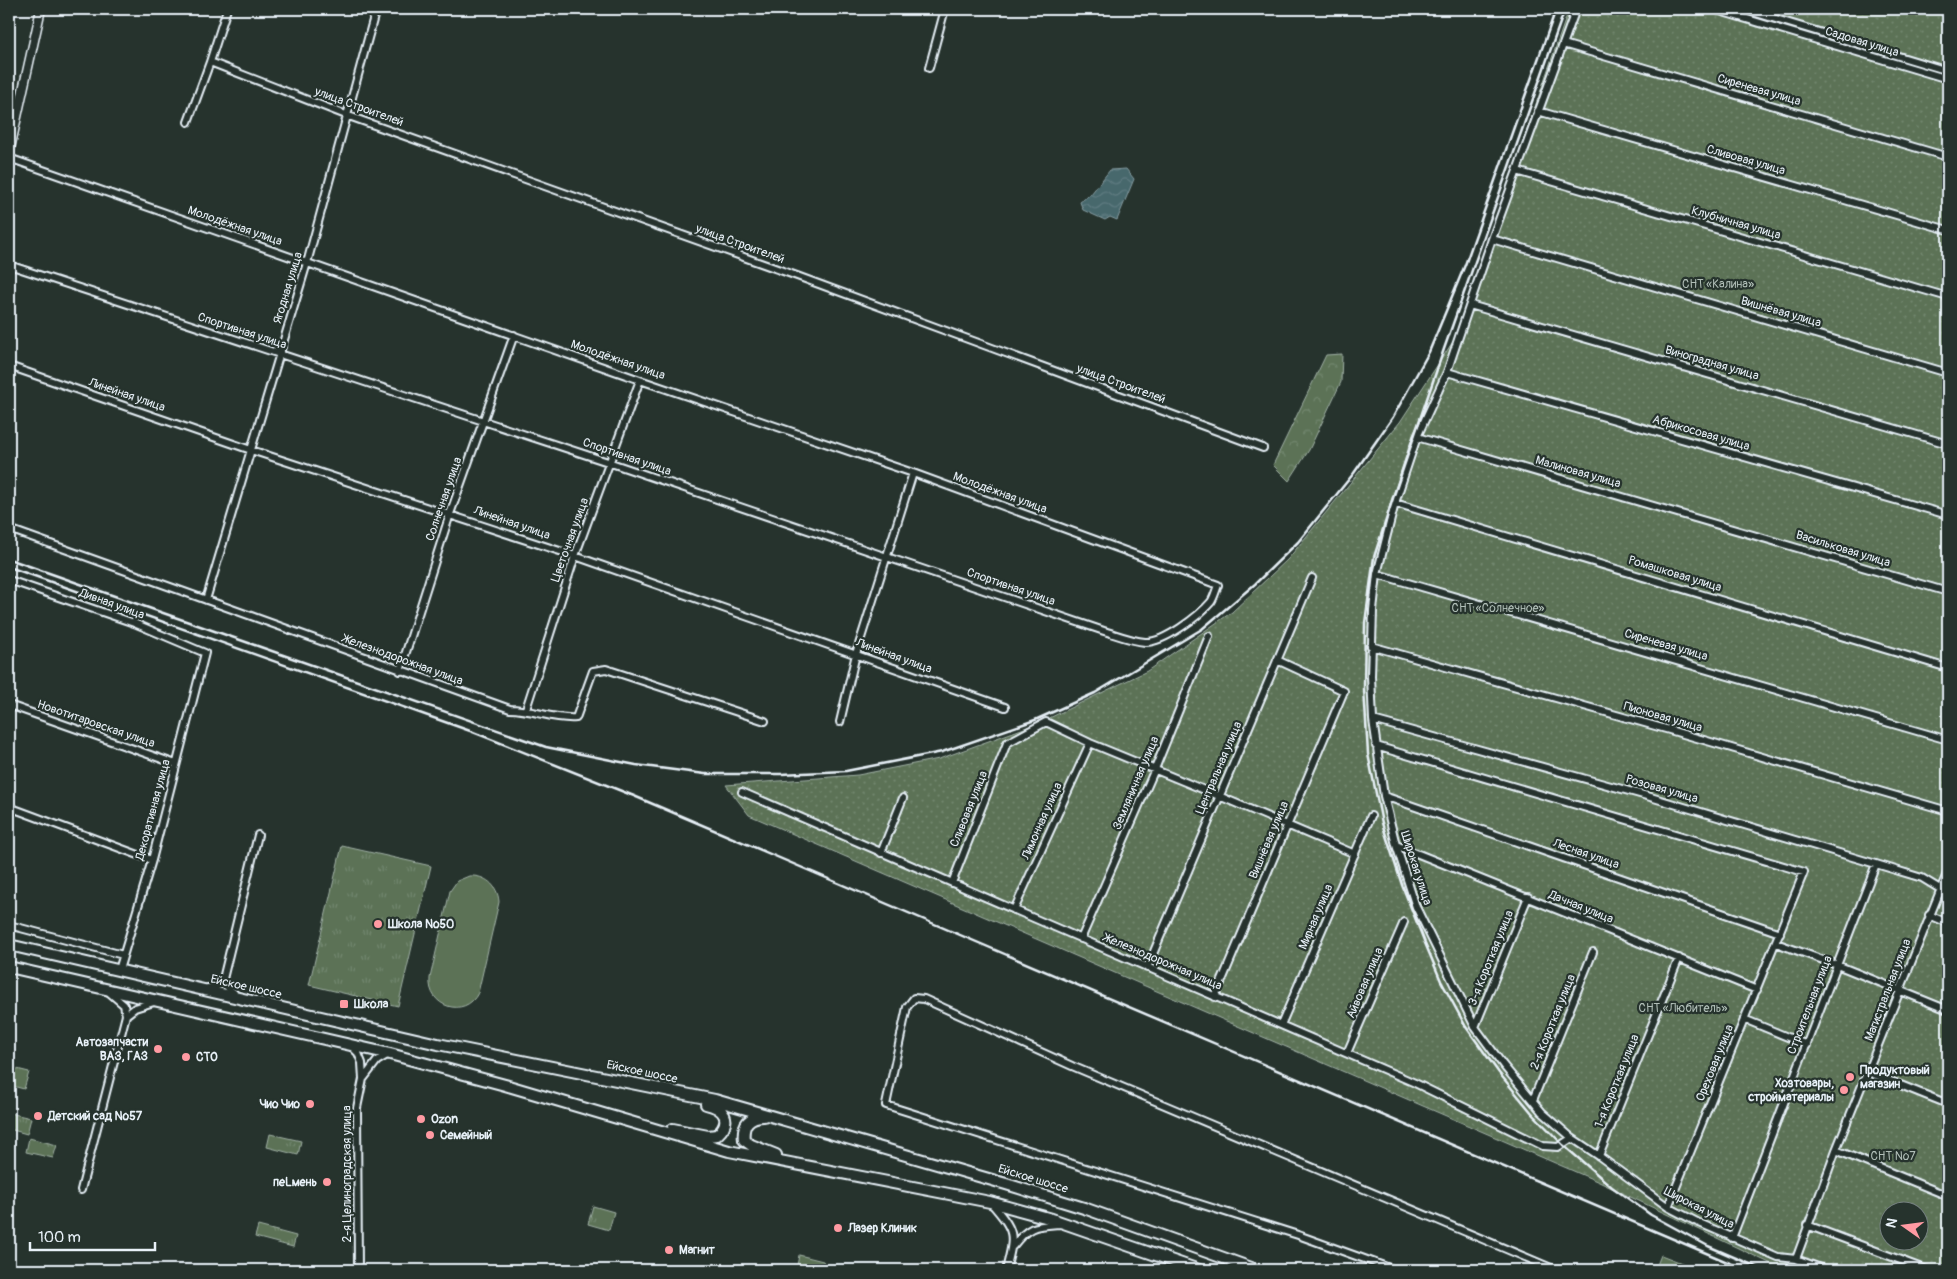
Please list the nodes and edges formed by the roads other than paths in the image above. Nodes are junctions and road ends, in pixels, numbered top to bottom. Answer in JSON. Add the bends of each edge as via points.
{"nodes":[{"id":1,"x":41,"y":9,"type":"edge"},
{"id":2,"x":228,"y":9,"type":"edge"},
{"id":3,"x":376,"y":9,"type":"edge"},
{"id":4,"x":945,"y":9,"type":"edge"},
{"id":5,"x":1576,"y":9,"type":"edge"},
{"id":6,"x":1712,"y":9,"type":"edge"},
{"id":7,"x":1743,"y":9,"type":"edge"},
{"id":8,"x":1563,"y":44,"type":"junction"},
{"id":9,"x":210,"y":62,"type":"junction"},
{"id":10,"x":929,"y":68,"type":"dead end"},
{"id":11,"x":1948,"y":71,"type":"edge"},
{"id":12,"x":1948,"y":79,"type":"edge"},
{"id":13,"x":1538,"y":111,"type":"junction"},
{"id":14,"x":346,"y":115,"type":"junction"},
{"id":15,"x":188,"y":122,"type":"dead end"},
{"id":16,"x":9,"y":153,"type":"edge"},
{"id":17,"x":1948,"y":157,"type":"edge"},
{"id":18,"x":9,"y":158,"type":"edge"},
{"id":19,"x":1517,"y":171,"type":"junction"},
{"id":20,"x":1948,"y":230,"type":"edge"},
{"id":21,"x":1492,"y":239,"type":"junction"},
{"id":22,"x":308,"y":263,"type":"junction"},
{"id":23,"x":9,"y":265,"type":"edge"},
{"id":24,"x":1948,"y":296,"type":"edge"},
{"id":25,"x":1470,"y":305,"type":"junction"},
{"id":26,"x":514,"y":336,"type":"junction"},
{"id":27,"x":279,"y":355,"type":"junction"},
{"id":28,"x":9,"y":366,"type":"edge"},
{"id":29,"x":1447,"y":372,"type":"junction"},
{"id":30,"x":1948,"y":373,"type":"edge"},
{"id":31,"x":640,"y":380,"type":"junction"},
{"id":32,"x":483,"y":421,"type":"junction"},
{"id":33,"x":1417,"y":437,"type":"junction"},
{"id":34,"x":1948,"y":444,"type":"edge"},
{"id":35,"x":1263,"y":448,"type":"dead end"},
{"id":36,"x":251,"y":450,"type":"junction"},
{"id":37,"x":611,"y":463,"type":"junction"},
{"id":38,"x":913,"y":473,"type":"junction"},
{"id":39,"x":1395,"y":503,"type":"junction"},
{"id":40,"x":450,"y":514,"type":"junction"},
{"id":41,"x":1948,"y":515,"type":"edge"},
{"id":42,"x":1732,"y":528,"type":"joint"},
{"id":43,"x":9,"y":529,"type":"edge"},
{"id":44,"x":575,"y":556,"type":"junction"},
{"id":45,"x":886,"y":556,"type":"junction"},
{"id":46,"x":1377,"y":574,"type":"junction"},
{"id":47,"x":1312,"y":578,"type":"dead end"},
{"id":48,"x":9,"y":580,"type":"edge"},
{"id":49,"x":1218,"y":585,"type":"joint"},
{"id":50,"x":1948,"y":592,"type":"edge"},
{"id":51,"x":206,"y":600,"type":"junction"},
{"id":52,"x":1209,"y":636,"type":"dead end"},
{"id":53,"x":1371,"y":646,"type":"junction"},
{"id":54,"x":205,"y":653,"type":"joint"},
{"id":55,"x":856,"y":654,"type":"junction"},
{"id":56,"x":1277,"y":660,"type":"junction"},
{"id":57,"x":1948,"y":668,"type":"edge"},
{"id":58,"x":400,"y":671,"type":"junction"},
{"id":59,"x":9,"y":705,"type":"edge"},
{"id":60,"x":1005,"y":707,"type":"dead end"},
{"id":61,"x":526,"y":709,"type":"junction"},
{"id":62,"x":1373,"y":720,"type":"junction"},
{"id":63,"x":765,"y":721,"type":"dead end"},
{"id":64,"x":840,"y":722,"type":"dead end"},
{"id":65,"x":1948,"y":740,"type":"edge"},
{"id":66,"x":1090,"y":742,"type":"junction"},
{"id":67,"x":1376,"y":746,"type":"junction"},
{"id":68,"x":176,"y":764,"type":"junction"},
{"id":69,"x":1155,"y":769,"type":"junction"},
{"id":70,"x":742,"y":792,"type":"dead end"},
{"id":71,"x":1219,"y":796,"type":"junction"},
{"id":72,"x":1384,"y":796,"type":"junction"},
{"id":73,"x":904,"y":798,"type":"dead end"},
{"id":74,"x":9,"y":807,"type":"edge"},
{"id":75,"x":1948,"y":811,"type":"edge"},
{"id":76,"x":1371,"y":816,"type":"dead end"},
{"id":77,"x":1288,"y":826,"type":"junction"},
{"id":78,"x":258,"y":835,"type":"dead end"},
{"id":79,"x":1396,"y":846,"type":"junction"},
{"id":80,"x":881,"y":853,"type":"junction"},
{"id":81,"x":1355,"y":854,"type":"junction"},
{"id":82,"x":152,"y":860,"type":"junction"},
{"id":83,"x":1876,"y":864,"type":"junction"},
{"id":84,"x":1948,"y":871,"type":"edge"},
{"id":85,"x":952,"y":883,"type":"junction"},
{"id":86,"x":1940,"y":889,"type":"junction"},
{"id":87,"x":1528,"y":898,"type":"junction"},
{"id":88,"x":1014,"y":910,"type":"junction"},
{"id":89,"x":1929,"y":916,"type":"junction"},
{"id":90,"x":1404,"y":922,"type":"dead end"},
{"id":91,"x":1948,"y":923,"type":"edge"},
{"id":92,"x":9,"y":926,"type":"edge"},
{"id":93,"x":1780,"y":933,"type":"junction"},
{"id":94,"x":1081,"y":939,"type":"junction"},
{"id":95,"x":1776,"y":944,"type":"junction"},
{"id":96,"x":9,"y":945,"type":"edge"},
{"id":97,"x":1593,"y":952,"type":"dead end"},
{"id":98,"x":123,"y":954,"type":"junction"},
{"id":99,"x":1679,"y":958,"type":"junction"},
{"id":100,"x":1837,"y":965,"type":"junction"},
{"id":101,"x":9,"y":967,"type":"edge"},
{"id":102,"x":1147,"y":968,"type":"junction"},
{"id":103,"x":119,"y":970,"type":"junction"},
{"id":104,"x":223,"y":979,"type":"junction"},
{"id":105,"x":103,"y":988,"type":"junction"},
{"id":106,"x":205,"y":990,"type":"junction"},
{"id":107,"x":1757,"y":990,"type":"junction"},
{"id":108,"x":1901,"y":990,"type":"junction"},
{"id":109,"x":234,"y":997,"type":"junction"},
{"id":110,"x":1215,"y":997,"type":"junction"},
{"id":111,"x":162,"y":1001,"type":"junction"},
{"id":112,"x":1948,"y":1010,"type":"edge"},
{"id":113,"x":126,"y":1015,"type":"junction"},
{"id":114,"x":1744,"y":1020,"type":"junction"},
{"id":115,"x":1281,"y":1026,"type":"junction"},
{"id":116,"x":1475,"y":1027,"type":"junction"},
{"id":117,"x":350,"y":1044,"type":"junction"},
{"id":118,"x":1807,"y":1045,"type":"junction"},
{"id":119,"x":1347,"y":1053,"type":"junction"},
{"id":120,"x":390,"y":1054,"type":"junction"},
{"id":121,"x":1868,"y":1072,"type":"junction"},
{"id":122,"x":363,"y":1079,"type":"junction"},
{"id":123,"x":630,"y":1082,"type":"junction"},
{"id":124,"x":1533,"y":1100,"type":"junction"},
{"id":125,"x":1948,"y":1104,"type":"edge"},
{"id":126,"x":769,"y":1116,"type":"junction"},
{"id":127,"x":625,"y":1120,"type":"junction"},
{"id":128,"x":1572,"y":1138,"type":"junction"},
{"id":129,"x":1836,"y":1150,"type":"junction"},
{"id":130,"x":1599,"y":1156,"type":"junction"},
{"id":131,"x":802,"y":1165,"type":"junction"},
{"id":132,"x":81,"y":1190,"type":"dead end"},
{"id":133,"x":1948,"y":1196,"type":"edge"},
{"id":134,"x":990,"y":1202,"type":"junction"},
{"id":135,"x":1668,"y":1207,"type":"junction"},
{"id":136,"x":1066,"y":1224,"type":"junction"},
{"id":137,"x":1807,"y":1225,"type":"junction"},
{"id":138,"x":1732,"y":1238,"type":"junction"},
{"id":139,"x":1013,"y":1246,"type":"junction"},
{"id":140,"x":1796,"y":1259,"type":"junction"},
{"id":141,"x":358,"y":1270,"type":"edge"},
{"id":142,"x":1006,"y":1270,"type":"edge"},
{"id":143,"x":1199,"y":1270,"type":"edge"},
{"id":144,"x":1257,"y":1270,"type":"edge"},
{"id":145,"x":1395,"y":1270,"type":"edge"},
{"id":146,"x":1556,"y":1270,"type":"edge"},
{"id":147,"x":1826,"y":1270,"type":"edge"},
{"id":148,"x":1927,"y":1270,"type":"edge"}],
"edges":[{"from":1,"to":16,"type":"street"},
{"from":2,"to":9,"type":"street"},
{"from":3,"to":14,"type":"street","name":"Ягодная улица"},
{"from":4,"to":10,"type":"street"},
{"from":5,"to":8,"type":"street","name":"Широкая улица"},
{"from":6,"to":12,"type":"street","name":"Садовая улица"},
{"from":7,"to":11,"type":"street"},
{"from":8,"to":13,"type":"street","name":"Широкая улица"},
{"from":8,"to":17,"type":"street","name":"Сиреневая улица"},
{"from":9,"to":14,"type":"street","name":"улица Строителей"},
{"from":9,"to":15,"type":"street"},
{"from":13,"to":19,"type":"street","name":"Широкая улица"},
{"from":13,"to":20,"type":"street","name":"Сливовая улица"},
{"from":14,"to":22,"type":"street","name":"Ягодная улица"},
{"from":14,"to":35,"type":"street","name":"улица Строителей","via":[[797,276]]},
{"from":18,"to":22,"type":"street","name":"Молодёжная улица"},
{"from":19,"to":21,"type":"street","name":"Широкая улица"},
{"from":19,"to":24,"type":"street","name":"Клубничная улица"},
{"from":21,"to":25,"type":"street","name":"Широкая улица"},
{"from":21,"to":30,"type":"street","name":"Вишнёвая улица"},
{"from":22,"to":26,"type":"street","name":"Молодёжная улица"},
{"from":22,"to":27,"type":"street","name":"Ягодная улица"},
{"from":23,"to":27,"type":"street","name":"Спортивная улица"},
{"from":25,"to":29,"type":"street","name":"Широкая улица"},
{"from":25,"to":34,"type":"street","name":"Виноградная улица"},
{"from":26,"to":31,"type":"street","name":"Молодёжная улица"},
{"from":26,"to":32,"type":"street","name":"Солнечная улица"},
{"from":27,"to":32,"type":"street","name":"Спортивная улица"},
{"from":27,"to":36,"type":"street","name":"Ягодная улица"},
{"from":28,"to":36,"type":"street","name":"Линейная улица"},
{"from":29,"to":33,"type":"street","name":"Широкая улица"},
{"from":29,"to":41,"type":"street","name":"Абрикосовая улица"},
{"from":31,"to":37,"type":"street","name":"Цветочная улица"},
{"from":31,"to":38,"type":"street","name":"Молодёжная улица"},
{"from":32,"to":37,"type":"street","name":"Спортивная улица"},
{"from":32,"to":40,"type":"street","name":"Солнечная улица"},
{"from":33,"to":39,"type":"street","name":"Широкая улица"},
{"from":33,"to":42,"type":"street","name":"Малиновая улица"},
{"from":36,"to":40,"type":"street","name":"Линейная улица"},
{"from":36,"to":51,"type":"street","name":"Ягодная улица"},
{"from":37,"to":44,"type":"street","name":"Цветочная улица"},
{"from":37,"to":45,"type":"street","name":"Спортивная улица"},
{"from":38,"to":45,"type":"street"},
{"from":38,"to":49,"type":"street","name":"Молодёжная улица"},
{"from":39,"to":46,"type":"street","name":"Широкая улица"},
{"from":39,"to":57,"type":"street","name":"Ромашковая улица"},
{"from":40,"to":44,"type":"street","name":"Линейная улица"},
{"from":40,"to":58,"type":"street","name":"Солнечная улица"},
{"from":42,"to":50,"type":"street","name":"Васильковая улица"},
{"from":43,"to":51,"type":"street","name":"Железнодорожная улица"},
{"from":44,"to":55,"type":"street","name":"Линейная улица"},
{"from":44,"to":61,"type":"street","name":"Цветочная улица"},
{"from":45,"to":49,"type":"street","name":"Спортивная улица","via":[[1104,631],[1148,642],[1180,628],[1200,612],[1212,601]]},
{"from":45,"to":55,"type":"street"},
{"from":46,"to":53,"type":"street","name":"Широкая улица"},
{"from":46,"to":65,"type":"street","name":"Сиреневая улица"},
{"from":47,"to":56,"type":"street","name":"Центральная улица"},
{"from":48,"to":54,"type":"street","name":"Дивная улица","via":[[134,623]]},
{"from":51,"to":58,"type":"street","name":"Железнодорожная улица"},
{"from":52,"to":69,"type":"street","name":"Земляничная улица"},
{"from":53,"to":62,"type":"street","name":"Широкая улица"},
{"from":53,"to":75,"type":"street","name":"Пионовая улица"},
{"from":54,"to":68,"type":"street","name":"Декоративная улица"},
{"from":55,"to":60,"type":"street","name":"Линейная улица"},
{"from":55,"to":64,"type":"street"},
{"from":56,"to":71,"type":"street","name":"Центральная улица"},
{"from":56,"to":77,"type":"street","name":"Вишнёвая улица","via":[[1344,691]]},
{"from":58,"to":61,"type":"street","name":"Железнодорожная улица","via":[[496,705]]},
{"from":59,"to":68,"type":"street","name":"Новотитаровская улица"},
{"from":61,"to":63,"type":"street","name":"Железнодорожная улица","via":[[562,719],[576,718],[593,671],[606,669]]},
{"from":62,"to":67,"type":"street","name":"Широкая улица"},
{"from":62,"to":83,"type":"street","name":"Розовая улица"},
{"from":66,"to":69,"type":"street"},
{"from":66,"to":85,"type":"street","name":"Сливовая улица","via":[[1046,722],[1007,743]]},
{"from":66,"to":88,"type":"street","name":"Лимонная улица"},
{"from":67,"to":72,"type":"street","name":"Широкая улица"},
{"from":67,"to":93,"type":"street","name":"Ореховая улица","via":[[1804,872]]},
{"from":68,"to":82,"type":"street","name":"Декоративная улица"},
{"from":69,"to":71,"type":"street"},
{"from":69,"to":94,"type":"street","name":"Земляничная улица"},
{"from":70,"to":80,"type":"street","name":"Железнодорожная улица"},
{"from":71,"to":77,"type":"street"},
{"from":71,"to":102,"type":"street","name":"Центральная улица"},
{"from":72,"to":79,"type":"street","name":"Широкая улица"},
{"from":72,"to":93,"type":"street","name":"Лесная улица"},
{"from":73,"to":80,"type":"street"},
{"from":74,"to":82,"type":"street"},
{"from":76,"to":81,"type":"street","name":"Мирная улица"},
{"from":77,"to":81,"type":"street"},
{"from":77,"to":110,"type":"street","name":"Вишнёвая улица"},
{"from":78,"to":104,"type":"street"},
{"from":79,"to":87,"type":"street","name":"Дачная улица"},
{"from":79,"to":116,"type":"street","name":"Широкая улица","via":[[1416,907]]},
{"from":80,"to":85,"type":"street","name":"Железнодорожная улица"},
{"from":81,"to":115,"type":"street","name":"Мирная улица"},
{"from":82,"to":98,"type":"street","name":"Декоративная улица"},
{"from":83,"to":86,"type":"street","name":"Розовая улица","via":[[1922,878]]},
{"from":83,"to":100,"type":"street","name":"Строительная улица"},
{"from":84,"to":86,"type":"street","name":"Магистральная улица"},
{"from":85,"to":88,"type":"street","name":"Железнодорожная улица"},
{"from":86,"to":89,"type":"street","name":"Магистральная улица"},
{"from":87,"to":99,"type":"street","name":"Дачная улица"},
{"from":87,"to":116,"type":"street","name":"3-я Короткая улица"},
{"from":88,"to":94,"type":"street","name":"Железнодорожная улица"},
{"from":89,"to":91,"type":"street"},
{"from":89,"to":108,"type":"street","name":"Магистральная улица"},
{"from":90,"to":119,"type":"street","name":"Айвовая улица"},
{"from":92,"to":98,"type":"street"},
{"from":93,"to":95,"type":"street","name":"Ореховая улица"},
{"from":94,"to":102,"type":"street","name":"Железнодорожная улица"},
{"from":95,"to":100,"type":"street"},
{"from":95,"to":107,"type":"street","name":"Ореховая улица"},
{"from":96,"to":103,"type":"main road","name":"Ейское шоссе"},
{"from":97,"to":124,"type":"street","name":"2-я Короткая улица"},
{"from":98,"to":103,"type":"street","name":"Декоративная улица"},
{"from":99,"to":107,"type":"street","name":"Дачная улица"},
{"from":99,"to":130,"type":"street","name":"1-я Короткая улица"},
{"from":100,"to":108,"type":"street"},
{"from":100,"to":118,"type":"street","name":"Строительная улица"},
{"from":101,"to":105,"type":"main road"},
{"from":102,"to":110,"type":"street","name":"Железнодорожная улица"},
{"from":103,"to":106,"type":"main road","name":"Ейское шоссе"},
{"from":104,"to":106,"type":"street","via":[[216,988]]},
{"from":104,"to":109,"type":"street"},
{"from":105,"to":111,"type":"main road"},
{"from":105,"to":113,"type":"street","via":[[117,997]]},
{"from":106,"to":109,"type":"main road","name":"Ейское шоссе"},
{"from":107,"to":114,"type":"street","name":"Ореховая улица"},
{"from":108,"to":112,"type":"street"},
{"from":108,"to":121,"type":"street","name":"Магистральная улица"},
{"from":109,"to":123,"type":"main road","name":"Ейское шоссе","via":[[438,1044]]},
{"from":110,"to":115,"type":"street","name":"Железнодорожная улица"},
{"from":111,"to":113,"type":"street","via":[[135,1008]]},
{"from":111,"to":117,"type":"main road"},
{"from":113,"to":132,"type":"street"},
{"from":114,"to":118,"type":"street"},
{"from":114,"to":135,"type":"street","name":"Ореховая улица"},
{"from":115,"to":119,"type":"street","name":"Железнодорожная улица"},
{"from":116,"to":124,"type":"street","name":"Широкая улица"},
{"from":117,"to":120,"type":"main road"},
{"from":117,"to":122,"type":"street","name":"2-я Целиноградская улица","via":[[362,1063]]},
{"from":118,"to":138,"type":"street","name":"Строительная улица"},
{"from":119,"to":128,"type":"street","name":"Железнодорожная улица","via":[[1543,1146],[1558,1147]]},
{"from":120,"to":122,"type":"street","name":"2-я Целиноградская улица","via":[[377,1061]]},
{"from":120,"to":127,"type":"main road"},
{"from":121,"to":125,"type":"street"},
{"from":121,"to":129,"type":"street","name":"Магистральная улица"},
{"from":122,"to":141,"type":"street","name":"2-я Целиноградская улица","via":[[357,1108]]},
{"from":123,"to":126,"type":"main road","name":"Ейское шоссе","via":[[715,1100]]},
{"from":123,"to":127,"type":"main road","via":[[716,1107],[724,1114],[725,1120],[721,1130],[708,1136]]},
{"from":124,"to":128,"type":"street","name":"Широкая улица"},
{"from":126,"to":131,"type":"main road","via":[[747,1121],[744,1140]]},
{"from":126,"to":144,"type":"main road","name":"Ейское шоссе","via":[[1075,1205]]},
{"from":127,"to":131,"type":"main road","via":[[729,1151]]},
{"from":128,"to":130,"type":"street","name":"Широкая улица"},
{"from":129,"to":133,"type":"street"},
{"from":129,"to":137,"type":"street","name":"Магистральная улица"},
{"from":130,"to":135,"type":"street","name":"Широкая улица"},
{"from":131,"to":134,"type":"main road"},
{"from":134,"to":136,"type":"main road"},
{"from":134,"to":139,"type":"street","via":[[1011,1230]]},
{"from":135,"to":138,"type":"street","name":"Широкая улица"},
{"from":136,"to":139,"type":"street","via":[[1030,1228]]},
{"from":136,"to":143,"type":"main road"},
{"from":137,"to":140,"type":"street","name":"Магистральная улица"},
{"from":137,"to":148,"type":"street"},
{"from":138,"to":140,"type":"street","name":"Широкая улица","via":[[1778,1256]]},
{"from":139,"to":142,"type":"street"},
{"from":140,"to":147,"type":"street","name":"Широкая улица"},
{"from":145,"to":146,"type":"street","via":[[1298,1234],[886,1105],[907,1006],[914,998],[924,1000],[1072,1066]]}]}
